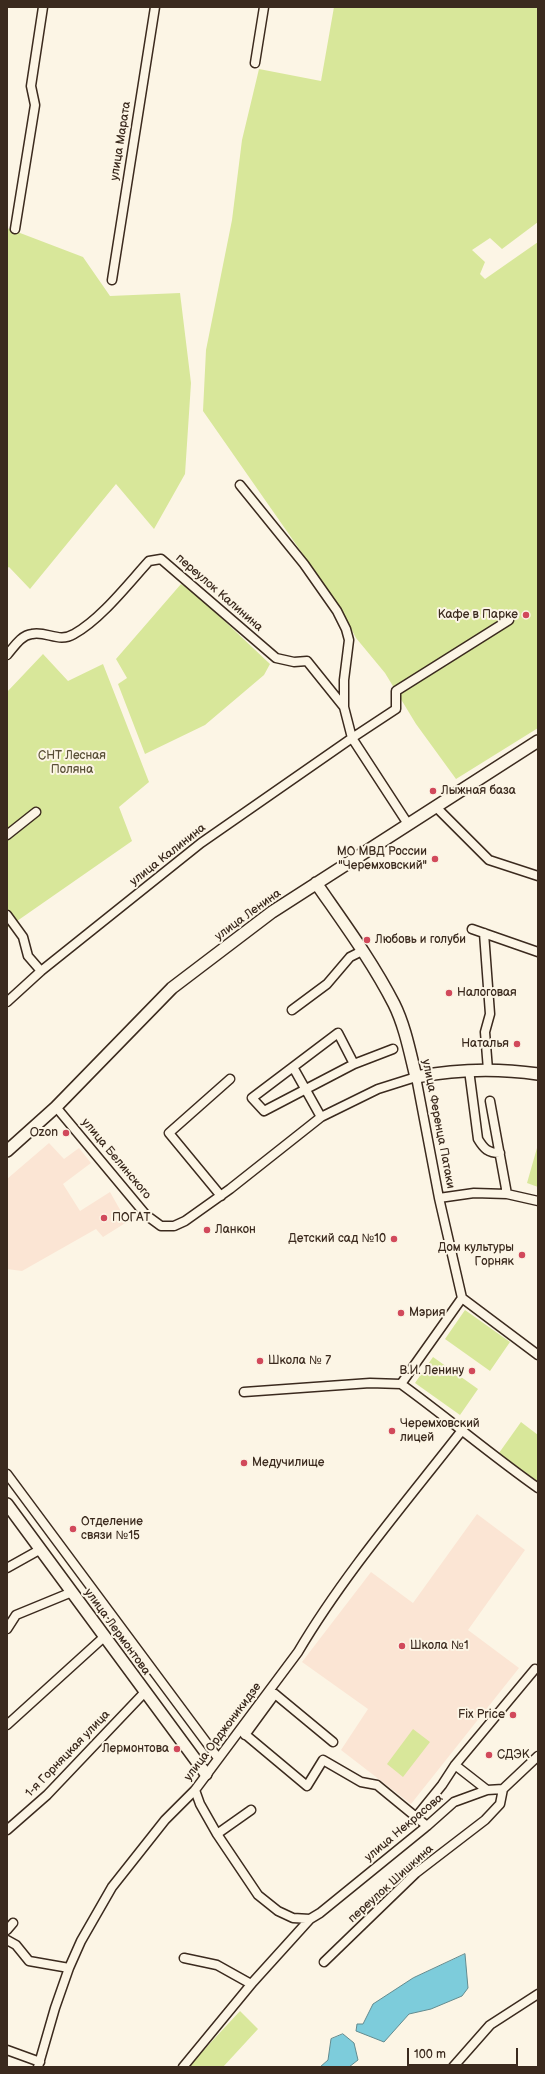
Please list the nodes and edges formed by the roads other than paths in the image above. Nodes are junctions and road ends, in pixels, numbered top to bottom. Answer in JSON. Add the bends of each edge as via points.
{"nodes":[{"id":1,"x":43,"y":7,"type":"edge"},
{"id":2,"x":155,"y":7,"type":"edge"},
{"id":3,"x":264,"y":7,"type":"edge"},
{"id":4,"x":255,"y":63,"type":"dead end"},
{"id":5,"x":15,"y":229,"type":"dead end"},
{"id":6,"x":112,"y":280,"type":"dead end"},
{"id":7,"x":240,"y":485,"type":"dead end"},
{"id":8,"x":509,"y":620,"type":"dead end"},
{"id":9,"x":7,"y":655,"type":"edge"},
{"id":10,"x":344,"y":707,"type":"junction"},
{"id":11,"x":352,"y":738,"type":"junction"},
{"id":12,"x":538,"y":741,"type":"edge"},
{"id":13,"x":436,"y":807,"type":"junction"},
{"id":14,"x":36,"y":812,"type":"dead end"},
{"id":15,"x":408,"y":824,"type":"junction"},
{"id":16,"x":7,"y":835,"type":"edge"},
{"id":17,"x":538,"y":876,"type":"edge"},
{"id":18,"x":316,"y":883,"type":"junction"},
{"id":19,"x":7,"y":915,"type":"edge"},
{"id":20,"x":472,"y":929,"type":"dead end"},
{"id":21,"x":484,"y":933,"type":"junction"},
{"id":22,"x":362,"y":951,"type":"junction"},
{"id":23,"x":538,"y":952,"type":"edge"},
{"id":24,"x":41,"y":971,"type":"junction"},
{"id":25,"x":7,"y":1002,"type":"edge"},
{"id":26,"x":292,"y":1010,"type":"dead end"},
{"id":27,"x":393,"y":1049,"type":"dead end"},
{"id":28,"x":354,"y":1064,"type":"junction"},
{"id":29,"x":293,"y":1067,"type":"junction"},
{"id":30,"x":469,"y":1070,"type":"junction"},
{"id":31,"x":488,"y":1070,"type":"junction"},
{"id":32,"x":538,"y":1074,"type":"edge"},
{"id":33,"x":416,"y":1077,"type":"junction"},
{"id":34,"x":230,"y":1079,"type":"dead end"},
{"id":35,"x":306,"y":1088,"type":"junction"},
{"id":36,"x":490,"y":1101,"type":"dead end"},
{"id":37,"x":56,"y":1107,"type":"junction"},
{"id":38,"x":321,"y":1117,"type":"junction"},
{"id":39,"x":7,"y":1151,"type":"edge"},
{"id":40,"x":500,"y":1153,"type":"junction"},
{"id":41,"x":507,"y":1194,"type":"junction"},
{"id":42,"x":221,"y":1196,"type":"junction"},
{"id":43,"x":439,"y":1198,"type":"junction"},
{"id":44,"x":538,"y":1201,"type":"edge"},
{"id":45,"x":462,"y":1298,"type":"junction"},
{"id":46,"x":538,"y":1355,"type":"edge"},
{"id":47,"x":401,"y":1384,"type":"junction"},
{"id":48,"x":244,"y":1392,"type":"dead end"},
{"id":49,"x":463,"y":1429,"type":"junction"},
{"id":50,"x":7,"y":1474,"type":"edge"},
{"id":51,"x":538,"y":1488,"type":"edge"},
{"id":52,"x":7,"y":1504,"type":"edge"},
{"id":53,"x":41,"y":1549,"type":"junction"},
{"id":54,"x":7,"y":1568,"type":"edge"},
{"id":55,"x":72,"y":1592,"type":"junction"},
{"id":56,"x":7,"y":1629,"type":"edge"},
{"id":57,"x":104,"y":1636,"type":"junction"},
{"id":58,"x":534,"y":1669,"type":"dead end"},
{"id":59,"x":144,"y":1693,"type":"junction"},
{"id":60,"x":7,"y":1725,"type":"edge"},
{"id":61,"x":243,"y":1732,"type":"junction"},
{"id":62,"x":333,"y":1742,"type":"dead end"},
{"id":63,"x":538,"y":1756,"type":"edge"},
{"id":64,"x":218,"y":1758,"type":"junction"},
{"id":65,"x":455,"y":1765,"type":"junction"},
{"id":66,"x":206,"y":1774,"type":"junction"},
{"id":67,"x":503,"y":1789,"type":"junction"},
{"id":68,"x":195,"y":1790,"type":"junction"},
{"id":69,"x":487,"y":1790,"type":"junction"},
{"id":70,"x":251,"y":1810,"type":"dead end"},
{"id":71,"x":416,"y":1817,"type":"junction"},
{"id":72,"x":427,"y":1826,"type":"junction"},
{"id":73,"x":7,"y":1830,"type":"edge"},
{"id":74,"x":217,"y":1834,"type":"junction"},
{"id":75,"x":310,"y":1919,"type":"junction"},
{"id":76,"x":13,"y":1922,"type":"dead end"},
{"id":77,"x":7,"y":1930,"type":"edge"},
{"id":78,"x":7,"y":1940,"type":"edge"},
{"id":79,"x":184,"y":1958,"type":"dead end"},
{"id":80,"x":324,"y":1962,"type":"dead end"},
{"id":81,"x":69,"y":1968,"type":"junction"},
{"id":82,"x":251,"y":1984,"type":"junction"},
{"id":83,"x":538,"y":1994,"type":"edge"},
{"id":84,"x":7,"y":2050,"type":"edge"},
{"id":85,"x":39,"y":2064,"type":"edge"},
{"id":86,"x":182,"y":2067,"type":"edge"},
{"id":87,"x":453,"y":2067,"type":"edge"}],
"edges":[{"from":1,"to":5,"type":"street","via":[[31,86],[35,105]]},
{"from":2,"to":6,"type":"street","name":"улица Марата"},
{"from":3,"to":4,"type":"street"},
{"from":7,"to":10,"type":"street","via":[[304,564],[337,611],[346,629],[349,640],[344,680]]},
{"from":8,"to":11,"type":"street","name":"улица Калинина","via":[[396,691],[396,709]]},
{"from":9,"to":10,"type":"street","name":"переулок Калинина","via":[[20,639],[33,633],[64,638],[87,626],[149,561],[161,559],[276,658],[294,662],[307,661]]},
{"from":10,"to":11,"type":"street"},
{"from":11,"to":15,"type":"street"},
{"from":11,"to":24,"type":"street","name":"улица Калинина","via":[[201,842]]},
{"from":12,"to":13,"type":"main road","name":"улица Ленина"},
{"from":13,"to":15,"type":"main road","name":"улица Ленина"},
{"from":13,"to":17,"type":"street","via":[[489,860]]},
{"from":14,"to":16,"type":"street"},
{"from":15,"to":18,"type":"main road","name":"улица Ленина"},
{"from":18,"to":22,"type":"main road","name":"улица Ференца Патаки"},
{"from":18,"to":37,"type":"main road","name":"улица Ленина","via":[[260,921],[172,988]]},
{"from":19,"to":24,"type":"street","via":[[23,937],[28,956]]},
{"from":20,"to":21,"type":"street"},
{"from":21,"to":23,"type":"street"},
{"from":21,"to":31,"type":"street","via":[[490,1014],[485,1032]]},
{"from":22,"to":26,"type":"street","via":[[350,957],[327,984]]},
{"from":22,"to":33,"type":"main road","name":"улица Ференца Патаки","via":[[394,1005],[406,1035]]},
{"from":24,"to":25,"type":"street","name":"улица Калинина"},
{"from":27,"to":28,"type":"street"},
{"from":28,"to":29,"type":"street","via":[[338,1033]]},
{"from":28,"to":35,"type":"street"},
{"from":29,"to":35,"type":"street"},
{"from":29,"to":35,"type":"street","via":[[252,1098],[264,1111]]},
{"from":30,"to":31,"type":"main road","name":"улица Белинского"},
{"from":30,"to":33,"type":"main road","name":"улица Белинского","via":[[449,1070]]},
{"from":30,"to":40,"type":"street","via":[[478,1139],[490,1153]]},
{"from":31,"to":32,"type":"main road","name":"улица Белинского"},
{"from":33,"to":38,"type":"street","name":"улица Белинского","via":[[378,1089]]},
{"from":33,"to":43,"type":"street","name":"улица Ференца Патаки"},
{"from":34,"to":42,"type":"street","via":[[169,1133]]},
{"from":35,"to":38,"type":"street"},
{"from":36,"to":40,"type":"street"},
{"from":37,"to":39,"type":"main road","name":"улица Ленина"},
{"from":37,"to":42,"type":"street","name":"улица Белинского","via":[[146,1215],[161,1226],[174,1226],[186,1221]]},
{"from":38,"to":42,"type":"street","name":"улица Белинского"},
{"from":40,"to":41,"type":"street"},
{"from":41,"to":43,"type":"street","via":[[474,1193]]},
{"from":41,"to":44,"type":"street"},
{"from":43,"to":45,"type":"street","name":"улица Ференца Патаки"},
{"from":45,"to":46,"type":"street"},
{"from":45,"to":47,"type":"street"},
{"from":47,"to":48,"type":"street","via":[[370,1383]]},
{"from":47,"to":49,"type":"street"},
{"from":49,"to":51,"type":"street","via":[[487,1451]]},
{"from":49,"to":61,"type":"street","name":"улица Орджоникидзе","via":[[312,1629]]},
{"from":50,"to":64,"type":"street"},
{"from":52,"to":53,"type":"main road","name":"улица Лермонтова"},
{"from":53,"to":54,"type":"street"},
{"from":53,"to":55,"type":"main road","name":"улица Лермонтова"},
{"from":55,"to":56,"type":"street","via":[[16,1614]]},
{"from":55,"to":57,"type":"main road","name":"улица Лермонтова"},
{"from":57,"to":59,"type":"main road","name":"улица Лермонтова"},
{"from":57,"to":60,"type":"street"},
{"from":58,"to":65,"type":"street"},
{"from":59,"to":66,"type":"main road","name":"улица Лермонтова"},
{"from":59,"to":73,"type":"street","name":"1-я Горняцкая улица","via":[[47,1795]]},
{"from":61,"to":62,"type":"street","via":[[275,1694]]},
{"from":61,"to":64,"type":"street","name":"улица Орджоникидзе"},
{"from":61,"to":71,"type":"street","via":[[307,1786],[323,1760],[360,1782],[377,1785]]},
{"from":63,"to":67,"type":"street"},
{"from":64,"to":66,"type":"street","name":"улица Орджоникидзе"},
{"from":65,"to":69,"type":"street"},
{"from":65,"to":71,"type":"street"},
{"from":66,"to":68,"type":"street","name":"улица Орджоникидзе"},
{"from":67,"to":69,"type":"street","name":"улица Некрасова"},
{"from":67,"to":80,"type":"street","name":"переулок Шишкина","via":[[500,1804],[485,1820],[416,1873]]},
{"from":68,"to":74,"type":"street"},
{"from":68,"to":81,"type":"street","name":"улица Орджоникидзе","via":[[165,1820],[112,1887],[81,1941]]},
{"from":69,"to":72,"type":"street","name":"улица Некрасова","via":[[454,1802]]},
{"from":70,"to":74,"type":"street"},
{"from":71,"to":72,"type":"street"},
{"from":72,"to":75,"type":"street","name":"улица Некрасова"},
{"from":74,"to":75,"type":"street","via":[[258,1895],[278,1911],[293,1918]]},
{"from":75,"to":82,"type":"street","name":"улица Некрасова"},
{"from":76,"to":77,"type":"street"},
{"from":78,"to":81,"type":"street","via":[[16,1945],[29,1961]]},
{"from":79,"to":82,"type":"street","via":[[217,1965]]},
{"from":81,"to":85,"type":"street","name":"улица Орджоникидзе"},
{"from":82,"to":86,"type":"street","name":"улица Некрасова"},
{"from":83,"to":87,"type":"street","via":[[490,2025]]},
{"from":84,"to":85,"type":"street"}]}
